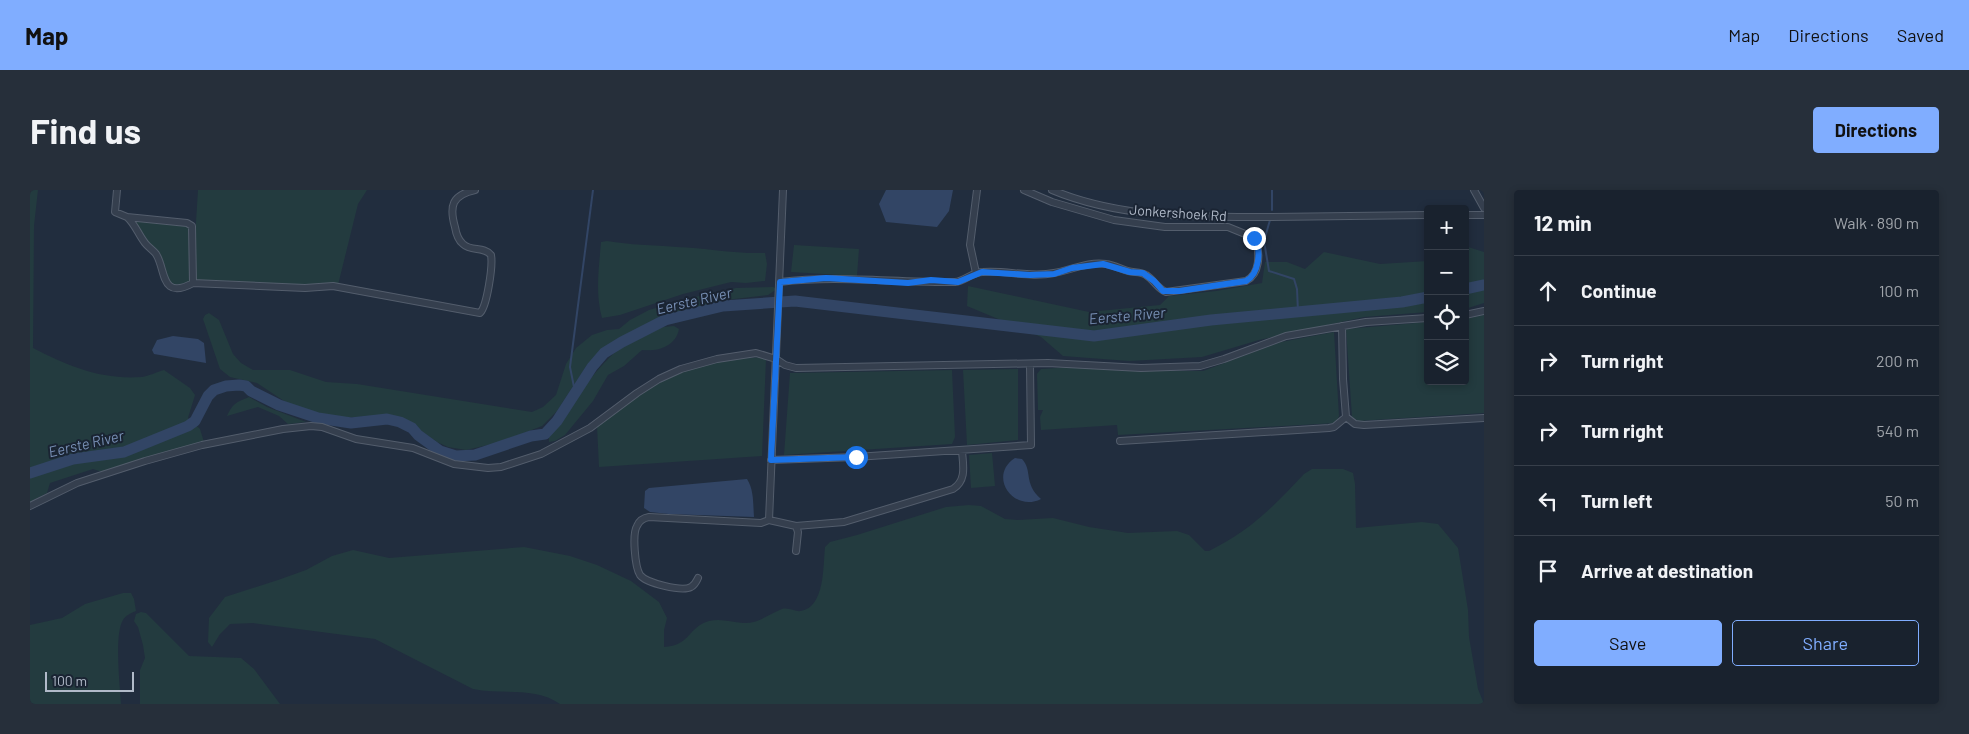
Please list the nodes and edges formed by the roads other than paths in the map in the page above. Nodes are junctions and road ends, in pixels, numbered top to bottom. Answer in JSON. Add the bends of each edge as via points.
{"nodes":[{"id":1,"x":117,"y":190,"type":"edge"},
{"id":2,"x":475,"y":190,"type":"edge"},
{"id":3,"x":783,"y":190,"type":"edge"},
{"id":4,"x":977,"y":190,"type":"edge"},
{"id":5,"x":1024,"y":190,"type":"edge"},
{"id":6,"x":1052,"y":190,"type":"edge"},
{"id":7,"x":1474,"y":190,"type":"edge"},
{"id":8,"x":1484,"y":208,"type":"edge"},
{"id":9,"x":1424,"y":215,"type":"edge"},
{"id":10,"x":1469,"y":215,"type":"edge"},
{"id":11,"x":1484,"y":215,"type":"edge"},
{"id":12,"x":127,"y":217,"type":"junction"},
{"id":13,"x":976,"y":273,"type":"junction"},
{"id":14,"x":780,"y":282,"type":"junction"},
{"id":15,"x":193,"y":283,"type":"junction"},
{"id":16,"x":1484,"y":311,"type":"edge"},
{"id":17,"x":1469,"y":314,"type":"edge"},
{"id":18,"x":1424,"y":318,"type":"edge"},
{"id":19,"x":1342,"y":326,"type":"junction"},
{"id":20,"x":776,"y":359,"type":"junction"},
{"id":21,"x":1030,"y":364,"type":"junction"},
{"id":22,"x":1346,"y":417,"type":"junction"},
{"id":23,"x":1484,"y":418,"type":"edge"},
{"id":24,"x":1120,"y":441,"type":"dead end"},
{"id":25,"x":962,"y":451,"type":"junction"},
{"id":26,"x":771,"y":460,"type":"junction"},
{"id":27,"x":30,"y":506,"type":"edge"},
{"id":28,"x":769,"y":520,"type":"junction"},
{"id":29,"x":796,"y":526,"type":"junction"},
{"id":30,"x":796,"y":551,"type":"dead end"},
{"id":31,"x":698,"y":578,"type":"dead end"}],
"edges":[{"from":1,"to":12,"type":"street","via":[[115,212]]},
{"from":2,"to":15,"type":"street","via":[[456,198],[452,217],[457,236],[463,244],[491,255],[483,311],[480,313],[334,286],[305,288]]},
{"from":3,"to":14,"type":"street"},
{"from":4,"to":13,"type":"street","via":[[970,245]]},
{"from":5,"to":13,"type":"street","via":[[1052,202],[1114,220],[1165,227],[1232,228],[1256,240],[1255,273],[1246,281],[1166,292],[1143,273],[1103,264],[1054,274]]},
{"from":6,"to":9,"type":"street","name":"Jonkershoek Rd","via":[[1092,203],[1173,216]]},
{"from":7,"to":8,"type":"street"},
{"from":10,"to":11,"type":"street"},
{"from":12,"to":15,"type":"street","via":[[156,254],[166,282],[181,288]]},
{"from":12,"to":15,"type":"street","via":[[191,225]]},
{"from":13,"to":14,"type":"street","via":[[953,282],[826,278]]},
{"from":14,"to":20,"type":"street"},
{"from":16,"to":17,"type":"street"},
{"from":18,"to":19,"type":"street"},
{"from":19,"to":21,"type":"street","via":[[1286,336],[1200,366],[1141,368]]},
{"from":19,"to":22,"type":"street"},
{"from":20,"to":21,"type":"street","via":[[796,368]]},
{"from":20,"to":26,"type":"street"},
{"from":20,"to":27,"type":"street","via":[[751,353],[681,369],[659,379],[590,428],[541,454],[501,467],[454,464],[413,448],[356,439],[311,426],[226,440],[145,461],[77,483]]},
{"from":21,"to":25,"type":"street","via":[[1031,445]]},
{"from":22,"to":23,"type":"street","via":[[1355,424],[1364,425]]},
{"from":22,"to":24,"type":"street","via":[[1329,428]]},
{"from":25,"to":26,"type":"street"},
{"from":25,"to":29,"type":"street","via":[[964,476],[953,489],[844,522]]},
{"from":26,"to":28,"type":"street"},
{"from":28,"to":29,"type":"street"},
{"from":28,"to":31,"type":"street","via":[[761,523],[649,516],[639,522],[635,530],[636,565],[644,579],[651,583],[688,588]]},
{"from":29,"to":30,"type":"street"}]}
